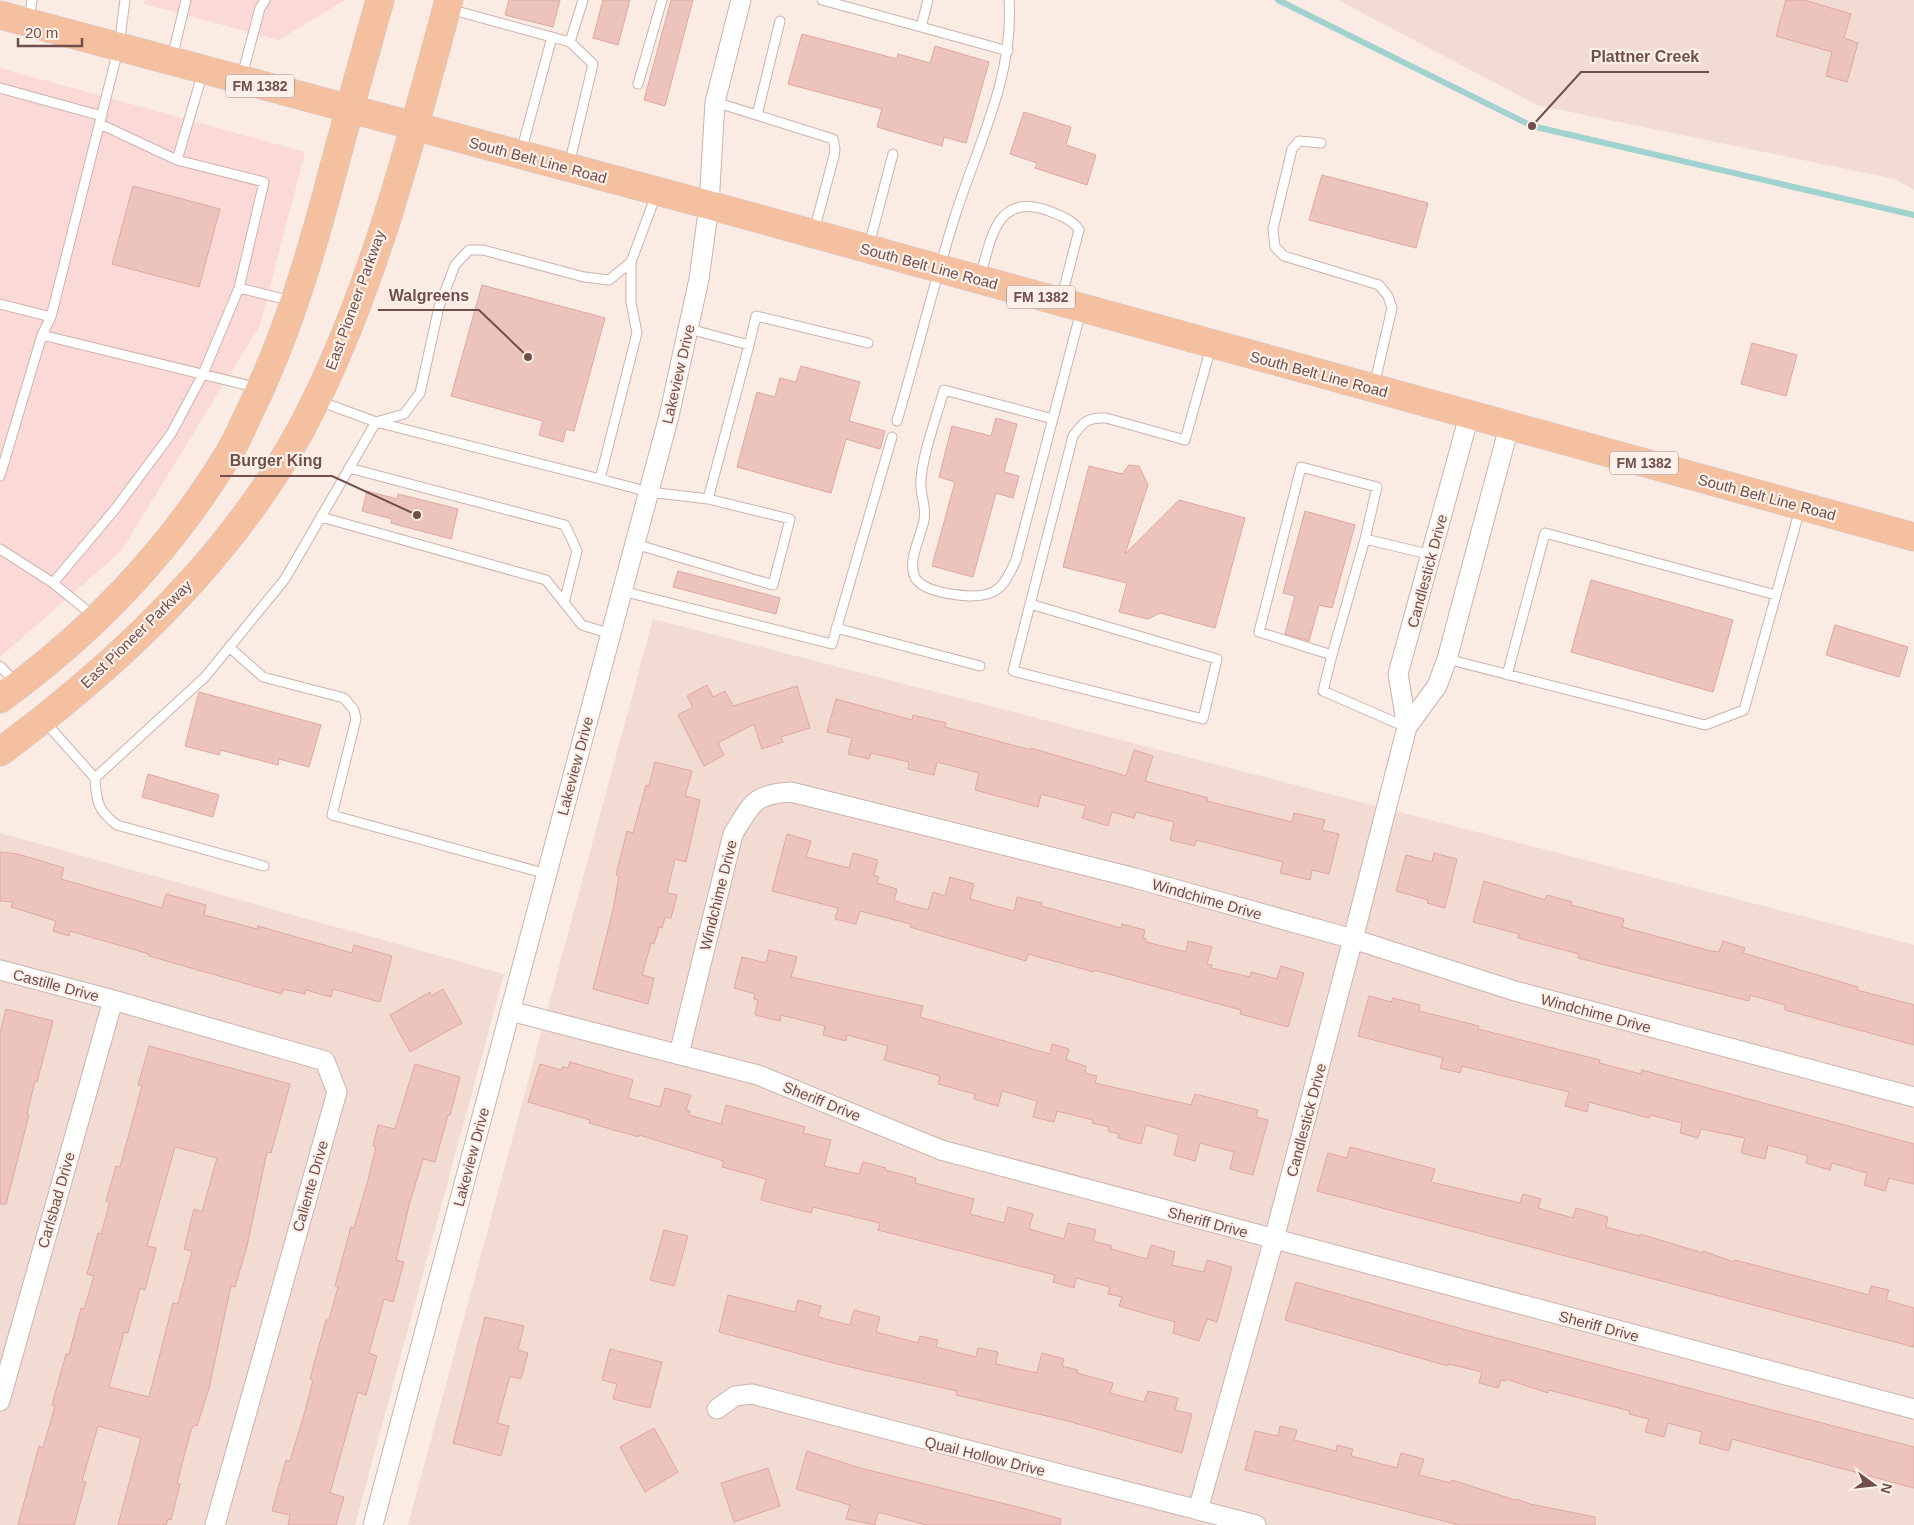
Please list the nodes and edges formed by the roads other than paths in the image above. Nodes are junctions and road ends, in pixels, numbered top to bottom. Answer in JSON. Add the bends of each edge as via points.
{"nodes":[{"id":1,"x":125,"y":0,"type":"edge"},
{"id":2,"x":186,"y":0,"type":"edge"},
{"id":3,"x":265,"y":0,"type":"edge"},
{"id":4,"x":380,"y":0,"type":"edge"},
{"id":5,"x":582,"y":0,"type":"edge"},
{"id":6,"x":662,"y":0,"type":"edge"},
{"id":7,"x":741,"y":0,"type":"edge"},
{"id":8,"x":822,"y":0,"type":"edge"},
{"id":9,"x":928,"y":0,"type":"edge"},
{"id":10,"x":1009,"y":0,"type":"edge"},
{"id":11,"x":448,"y":4,"type":"edge"},
{"id":12,"x":30,"y":11,"type":"edge"},
{"id":13,"x":0,"y":15,"type":"edge"},
{"id":14,"x":780,"y":21,"type":"dead end"},
{"id":15,"x":921,"y":27,"type":"junction"},
{"id":16,"x":552,"y":37,"type":"junction"},
{"id":17,"x":570,"y":42,"type":"junction"},
{"id":18,"x":119,"y":46,"type":"junction"},
{"id":19,"x":1008,"y":51,"type":"junction"},
{"id":20,"x":172,"y":61,"type":"junction"},
{"id":21,"x":204,"y":70,"type":"junction"},
{"id":22,"x":241,"y":80,"type":"junction"},
{"id":23,"x":638,"y":84,"type":"dead end"},
{"id":24,"x":0,"y":88,"type":"edge"},
{"id":25,"x":715,"y":102,"type":"junction"},
{"id":26,"x":349,"y":110,"type":"junction"},
{"id":27,"x":757,"y":115,"type":"junction"},
{"id":28,"x":101,"y":120,"type":"junction"},
{"id":29,"x":414,"y":127,"type":"junction"},
{"id":30,"x":1321,"y":143,"type":"dead end"},
{"id":31,"x":893,"y":154,"type":"dead end"},
{"id":32,"x":520,"y":155,"type":"junction"},
{"id":33,"x":177,"y":160,"type":"junction"},
{"id":34,"x":568,"y":168,"type":"junction"},
{"id":35,"x":657,"y":192,"type":"junction"},
{"id":36,"x":709,"y":205,"type":"junction"},
{"id":37,"x":813,"y":234,"type":"junction"},
{"id":38,"x":868,"y":249,"type":"junction"},
{"id":39,"x":630,"y":262,"type":"junction"},
{"id":40,"x":941,"y":270,"type":"junction"},
{"id":41,"x":979,"y":280,"type":"junction"},
{"id":42,"x":239,"y":288,"type":"junction"},
{"id":43,"x":296,"y":302,"type":"junction"},
{"id":44,"x":0,"y":304,"type":"edge"},
{"id":45,"x":1071,"y":305,"type":"junction"},
{"id":46,"x":52,"y":317,"type":"junction"},
{"id":47,"x":689,"y":329,"type":"junction"},
{"id":48,"x":42,"y":335,"type":"junction"},
{"id":49,"x":868,"y":343,"type":"dead end"},
{"id":50,"x":1212,"y":344,"type":"junction"},
{"id":51,"x":749,"y":345,"type":"junction"},
{"id":52,"x":203,"y":374,"type":"junction"},
{"id":53,"x":262,"y":388,"type":"junction"},
{"id":54,"x":1373,"y":389,"type":"junction"},
{"id":55,"x":316,"y":400,"type":"junction"},
{"id":56,"x":1469,"y":416,"type":"junction"},
{"id":57,"x":1053,"y":419,"type":"junction"},
{"id":58,"x":897,"y":421,"type":"dead end"},
{"id":59,"x":376,"y":422,"type":"junction"},
{"id":60,"x":1510,"y":427,"type":"junction"},
{"id":61,"x":892,"y":438,"type":"dead end"},
{"id":62,"x":349,"y":468,"type":"junction"},
{"id":63,"x":0,"y":476,"type":"edge"},
{"id":64,"x":600,"y":479,"type":"junction"},
{"id":65,"x":649,"y":492,"type":"junction"},
{"id":66,"x":708,"y":500,"type":"junction"},
{"id":67,"x":1800,"y":506,"type":"junction"},
{"id":68,"x":321,"y":517,"type":"junction"},
{"id":69,"x":1914,"y":537,"type":"edge"},
{"id":70,"x":1365,"y":539,"type":"junction"},
{"id":71,"x":635,"y":544,"type":"junction"},
{"id":72,"x":0,"y":549,"type":"edge"},
{"id":73,"x":1432,"y":555,"type":"junction"},
{"id":74,"x":54,"y":583,"type":"junction"},
{"id":75,"x":622,"y":592,"type":"junction"},
{"id":76,"x":1776,"y":595,"type":"junction"},
{"id":77,"x":564,"y":603,"type":"junction"},
{"id":78,"x":1030,"y":604,"type":"junction"},
{"id":79,"x":98,"y":619,"type":"junction"},
{"id":80,"x":836,"y":628,"type":"junction"},
{"id":81,"x":611,"y":634,"type":"junction"},
{"id":82,"x":229,"y":647,"type":"junction"},
{"id":83,"x":1332,"y":655,"type":"junction"},
{"id":84,"x":1447,"y":659,"type":"junction"},
{"id":85,"x":980,"y":666,"type":"dead end"},
{"id":86,"x":1507,"y":675,"type":"junction"},
{"id":87,"x":6,"y":683,"type":"edge"},
{"id":88,"x":43,"y":720,"type":"junction"},
{"id":89,"x":1407,"y":727,"type":"junction"},
{"id":90,"x":0,"y":752,"type":"edge"},
{"id":91,"x":95,"y":778,"type":"junction"},
{"id":92,"x":264,"y":866,"type":"dead end"},
{"id":93,"x":547,"y":874,"type":"junction"},
{"id":94,"x":1353,"y":940,"type":"junction"},
{"id":95,"x":0,"y":970,"type":"edge"},
{"id":96,"x":112,"y":1000,"type":"junction"},
{"id":97,"x":510,"y":1011,"type":"junction"},
{"id":98,"x":679,"y":1054,"type":"junction"},
{"id":99,"x":1914,"y":1097,"type":"edge"},
{"id":100,"x":1274,"y":1239,"type":"junction"},
{"id":101,"x":0,"y":1401,"type":"edge"},
{"id":102,"x":717,"y":1409,"type":"dead end"},
{"id":103,"x":1914,"y":1409,"type":"edge"},
{"id":104,"x":1198,"y":1510,"type":"junction"},
{"id":105,"x":215,"y":1525,"type":"edge"},
{"id":106,"x":373,"y":1525,"type":"edge"},
{"id":107,"x":1256,"y":1525,"type":"edge"}],
"edges":[{"from":1,"to":18,"type":"lane"},
{"from":2,"to":20,"type":"lane"},
{"from":3,"to":22,"type":"lane"},
{"from":4,"to":26,"type":"main road"},
{"from":5,"to":17,"type":"lane"},
{"from":6,"to":23,"type":"lane"},
{"from":7,"to":25,"type":"street","name":"Lakeview Drive"},
{"from":8,"to":15,"type":"lane"},
{"from":9,"to":15,"type":"lane"},
{"from":10,"to":19,"type":"lane"},
{"from":11,"to":16,"type":"lane"},
{"from":11,"to":29,"type":"main road","name":"East Pioneer Parkway"},
{"from":12,"to":13,"type":"main road","name":"South Belt Line Road","number":"FM 1382"},
{"from":12,"to":18,"type":"main road","name":"South Belt Line Road","number":"FM 1382"},
{"from":14,"to":27,"type":"lane"},
{"from":15,"to":19,"type":"lane"},
{"from":16,"to":17,"type":"lane"},
{"from":16,"to":32,"type":"lane"},
{"from":17,"to":34,"type":"lane","via":[[593,64]]},
{"from":18,"to":20,"type":"main road","name":"South Belt Line Road","number":"FM 1382"},
{"from":18,"to":28,"type":"lane"},
{"from":19,"to":40,"type":"lane","via":[[998,97],[955,216]]},
{"from":20,"to":21,"type":"main road","name":"South Belt Line Road","number":"FM 1382"},
{"from":21,"to":22,"type":"main road","name":"South Belt Line Road","number":"FM 1382"},
{"from":21,"to":33,"type":"lane"},
{"from":22,"to":26,"type":"main road","name":"South Belt Line Road","number":"FM 1382"},
{"from":24,"to":28,"type":"lane"},
{"from":25,"to":27,"type":"lane"},
{"from":25,"to":36,"type":"street","name":"Lakeview Drive"},
{"from":26,"to":29,"type":"main road","name":"South Belt Line Road","number":"FM 1382"},
{"from":26,"to":43,"type":"main road"},
{"from":27,"to":37,"type":"lane","via":[[833,139],[836,149]]},
{"from":28,"to":33,"type":"lane"},
{"from":28,"to":46,"type":"lane"},
{"from":29,"to":32,"type":"main road","name":"South Belt Line Road","number":"FM 1382"},
{"from":29,"to":55,"type":"main road","name":"East Pioneer Parkway","via":[[346,334]]},
{"from":30,"to":54,"type":"lane","via":[[1299,141],[1292,149],[1275,212],[1272,240],[1284,256],[1379,286],[1388,296],[1392,308]]},
{"from":31,"to":38,"type":"lane"},
{"from":32,"to":34,"type":"main road","name":"South Belt Line Road","number":"FM 1382"},
{"from":33,"to":42,"type":"lane","via":[[264,182]]},
{"from":34,"to":35,"type":"main road","name":"South Belt Line Road","number":"FM 1382"},
{"from":35,"to":36,"type":"main road","name":"South Belt Line Road","number":"FM 1382"},
{"from":35,"to":39,"type":"lane"},
{"from":36,"to":37,"type":"main road","name":"South Belt Line Road","number":"FM 1382"},
{"from":36,"to":47,"type":"street","name":"Lakeview Drive"},
{"from":37,"to":38,"type":"main road","name":"South Belt Line Road","number":"FM 1382"},
{"from":38,"to":40,"type":"main road","name":"South Belt Line Road","number":"FM 1382"},
{"from":39,"to":59,"type":"lane","via":[[609,280],[584,277],[483,250],[469,250],[455,265],[439,307],[420,393],[404,414]]},
{"from":39,"to":64,"type":"lane","via":[[636,333]]},
{"from":40,"to":41,"type":"main road","name":"South Belt Line Road","number":"FM 1382"},
{"from":40,"to":58,"type":"lane"},
{"from":41,"to":45,"type":"main road","name":"South Belt Line Road","number":"FM 1382"},
{"from":41,"to":45,"type":"lane","via":[[997,222],[1013,209],[1026,206],[1041,208],[1066,218],[1079,230]]},
{"from":42,"to":43,"type":"lane"},
{"from":42,"to":52,"type":"lane"},
{"from":43,"to":53,"type":"main road"},
{"from":44,"to":46,"type":"lane"},
{"from":45,"to":50,"type":"main road","name":"South Belt Line Road","number":"FM 1382"},
{"from":45,"to":57,"type":"lane"},
{"from":46,"to":48,"type":"lane"},
{"from":47,"to":51,"type":"lane"},
{"from":47,"to":65,"type":"street","name":"Lakeview Drive"},
{"from":48,"to":52,"type":"lane"},
{"from":48,"to":63,"type":"lane"},
{"from":49,"to":51,"type":"lane","via":[[756,316]]},
{"from":50,"to":54,"type":"main road","name":"South Belt Line Road","number":"FM 1382"},
{"from":50,"to":78,"type":"lane","via":[[1185,440],[1106,418],[1093,417],[1077,430]]},
{"from":51,"to":66,"type":"lane"},
{"from":52,"to":53,"type":"lane"},
{"from":52,"to":74,"type":"lane","via":[[170,434],[116,508]]},
{"from":53,"to":79,"type":"main road","via":[[229,453],[188,517],[140,576]]},
{"from":54,"to":56,"type":"main road","name":"South Belt Line Road","number":"FM 1382"},
{"from":55,"to":59,"type":"lane"},
{"from":55,"to":88,"type":"main road","name":"East Pioneer Parkway","via":[[241,521],[196,574],[132,641]]},
{"from":56,"to":60,"type":"main road","name":"South Belt Line Road","number":"FM 1382"},
{"from":56,"to":73,"type":"street","name":"Candlestick Drive"},
{"from":57,"to":57,"type":"lane","via":[[1016,560],[1000,588],[991,595],[963,596],[926,587],[916,579],[912,565],[924,518],[921,477],[944,390]]},
{"from":59,"to":62,"type":"lane"},
{"from":59,"to":64,"type":"lane"},
{"from":60,"to":67,"type":"main road","name":"South Belt Line Road","number":"FM 1382"},
{"from":60,"to":84,"type":"street","name":"Candlestick Drive"},
{"from":61,"to":80,"type":"lane"},
{"from":62,"to":68,"type":"lane"},
{"from":62,"to":77,"type":"lane","via":[[565,525],[577,551]]},
{"from":64,"to":65,"type":"lane"},
{"from":65,"to":66,"type":"lane"},
{"from":65,"to":71,"type":"street","name":"Lakeview Drive"},
{"from":66,"to":71,"type":"lane","via":[[790,519],[773,585]]},
{"from":67,"to":69,"type":"main road","name":"South Belt Line Road","number":"FM 1382"},
{"from":67,"to":76,"type":"lane"},
{"from":68,"to":77,"type":"lane","via":[[546,580]]},
{"from":68,"to":82,"type":"lane","via":[[285,579]]},
{"from":70,"to":73,"type":"lane"},
{"from":70,"to":83,"type":"lane"},
{"from":70,"to":83,"type":"lane","via":[[1377,487],[1300,467],[1259,632]]},
{"from":71,"to":75,"type":"street","name":"Lakeview Drive"},
{"from":72,"to":74,"type":"lane"},
{"from":73,"to":89,"type":"street","name":"Candlestick Drive","via":[[1398,674]]},
{"from":74,"to":79,"type":"lane"},
{"from":75,"to":80,"type":"lane","via":[[832,644]]},
{"from":75,"to":81,"type":"street","name":"Lakeview Drive"},
{"from":76,"to":86,"type":"lane","via":[[1744,710],[1706,726]]},
{"from":76,"to":86,"type":"lane","via":[[1545,533]]},
{"from":77,"to":81,"type":"lane","via":[[582,625]]},
{"from":78,"to":78,"type":"lane","via":[[1013,671],[1203,719],[1217,659]]},
{"from":79,"to":87,"type":"main road"},
{"from":80,"to":85,"type":"lane"},
{"from":81,"to":93,"type":"street","name":"Lakeview Drive"},
{"from":82,"to":91,"type":"lane","via":[[205,676]]},
{"from":82,"to":93,"type":"lane","via":[[263,677],[344,698],[354,710],[356,719],[332,815]]},
{"from":83,"to":89,"type":"lane","via":[[1323,691]]},
{"from":84,"to":86,"type":"lane"},
{"from":84,"to":89,"type":"street","name":"Candlestick Drive","via":[[1438,686]]},
{"from":87,"to":88,"type":"main road"},
{"from":88,"to":90,"type":"main road","name":"East Pioneer Parkway"},
{"from":88,"to":91,"type":"lane"},
{"from":89,"to":94,"type":"street","name":"Candlestick Drive"},
{"from":91,"to":92,"type":"lane","via":[[96,796],[104,815],[117,825]]},
{"from":93,"to":97,"type":"street","name":"Lakeview Drive"},
{"from":94,"to":98,"type":"street","name":"Windchime Drive","via":[[1125,876],[791,792],[768,794],[751,805],[733,834]]},
{"from":94,"to":99,"type":"street","name":"Windchime Drive","via":[[1515,991]]},
{"from":94,"to":100,"type":"street","name":"Candlestick Drive"},
{"from":95,"to":96,"type":"street","name":"Castille Drive"},
{"from":96,"to":101,"type":"street","name":"Carlsbad Drive"},
{"from":96,"to":105,"type":"street","name":"Caliente Drive","via":[[325,1061],[337,1092]]},
{"from":97,"to":98,"type":"street","name":"Sheriff Drive"},
{"from":97,"to":106,"type":"street","name":"Lakeview Drive"},
{"from":98,"to":100,"type":"street","name":"Sheriff Drive","via":[[758,1075],[941,1150]]},
{"from":100,"to":103,"type":"street","name":"Sheriff Drive"},
{"from":100,"to":104,"type":"street","name":"Candlestick Drive"},
{"from":102,"to":104,"type":"street","name":"Quail Hollow Drive","via":[[735,1396],[752,1394]]},
{"from":104,"to":107,"type":"street","name":"Quail Hollow Drive"}]}
